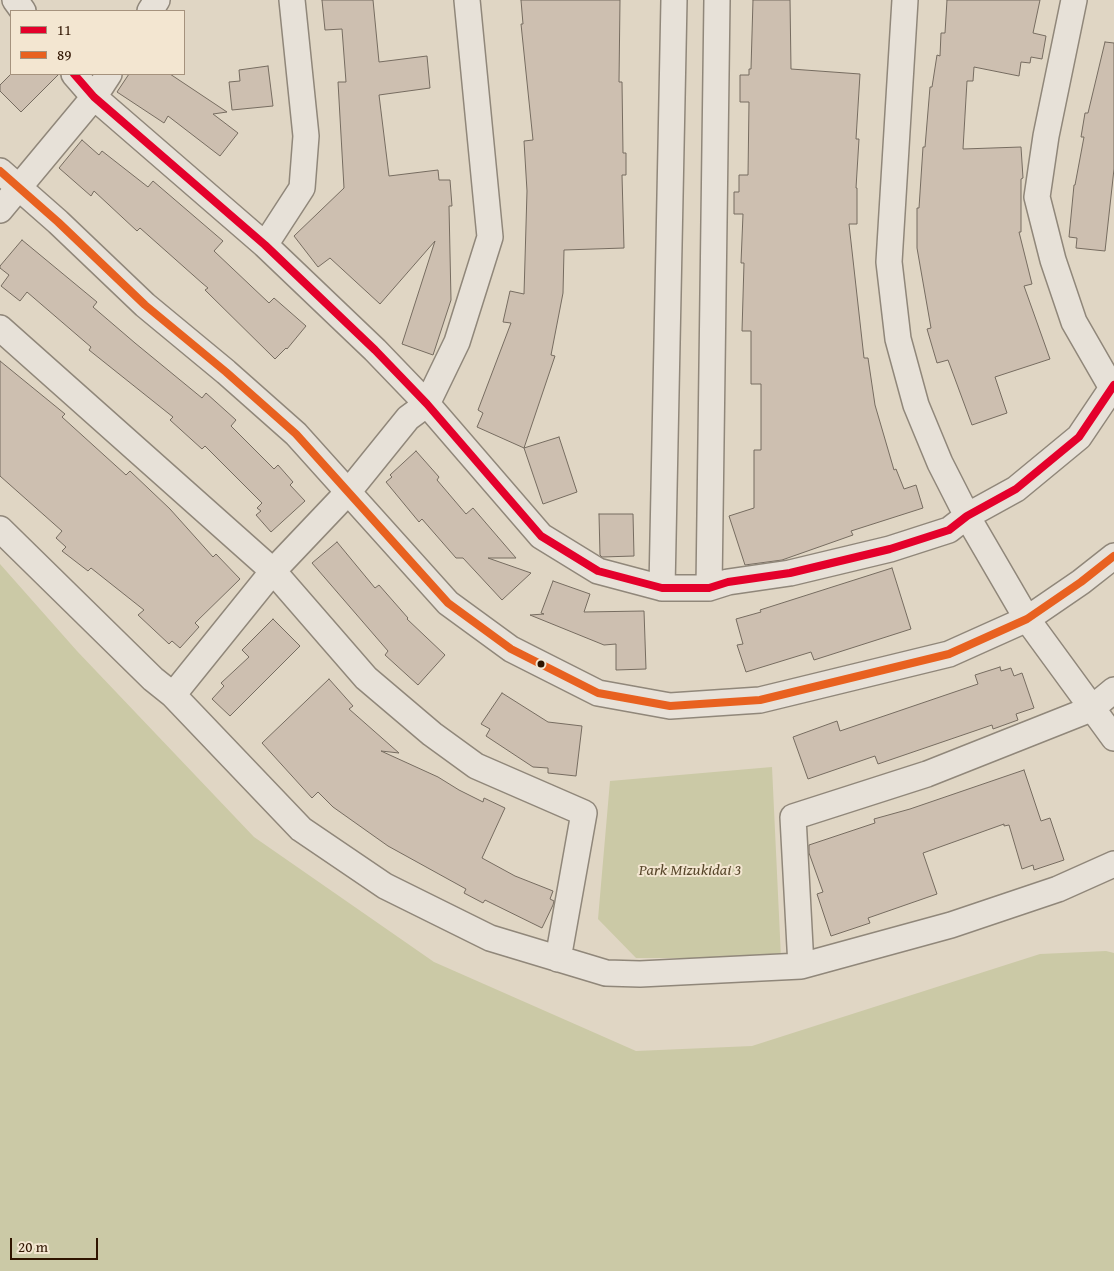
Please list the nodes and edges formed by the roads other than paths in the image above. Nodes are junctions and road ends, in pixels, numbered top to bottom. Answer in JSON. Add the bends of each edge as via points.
{"nodes":[{"id":1,"x":292,"y":0,"type":"edge"},
{"id":2,"x":467,"y":0,"type":"edge"},
{"id":3,"x":674,"y":0,"type":"edge"},
{"id":4,"x":717,"y":0,"type":"edge"},
{"id":5,"x":905,"y":0,"type":"edge"},
{"id":6,"x":1074,"y":0,"type":"edge"},
{"id":7,"x":75,"y":75,"type":"edge"},
{"id":8,"x":108,"y":75,"type":"edge"},
{"id":9,"x":94,"y":97,"type":"junction"},
{"id":10,"x":9,"y":179,"type":"edge"},
{"id":11,"x":0,"y":210,"type":"edge"},
{"id":12,"x":265,"y":245,"type":"junction"},
{"id":13,"x":0,"y":328,"type":"edge"},
{"id":14,"x":1113,"y":386,"type":"edge"},
{"id":15,"x":427,"y":404,"type":"junction"},
{"id":16,"x":349,"y":491,"type":"junction"},
{"id":17,"x":967,"y":516,"type":"junction"},
{"id":18,"x":0,"y":529,"type":"edge"},
{"id":19,"x":1114,"y":556,"type":"edge"},
{"id":20,"x":274,"y":571,"type":"junction"},
{"id":21,"x":662,"y":588,"type":"junction"},
{"id":22,"x":709,"y":588,"type":"junction"},
{"id":23,"x":1027,"y":619,"type":"junction"},
{"id":24,"x":1114,"y":690,"type":"edge"},
{"id":25,"x":174,"y":695,"type":"junction"},
{"id":26,"x":1091,"y":709,"type":"junction"},
{"id":27,"x":1114,"y":738,"type":"edge"},
{"id":28,"x":1114,"y":864,"type":"edge"},
{"id":29,"x":558,"y":959,"type":"junction"},
{"id":30,"x":802,"y":966,"type":"junction"}],
"edges":[{"from":1,"to":12,"type":"street","via":[[306,136],[302,188]]},
{"from":2,"to":15,"type":"street","via":[[490,237],[456,342]]},
{"from":3,"to":21,"type":"street"},
{"from":4,"to":22,"type":"street"},
{"from":5,"to":17,"type":"street","via":[[889,262],[898,338],[916,405]]},
{"from":6,"to":14,"type":"street","via":[[1037,197],[1053,260],[1074,322]]},
{"from":7,"to":9,"type":"street"},
{"from":8,"to":9,"type":"street"},
{"from":9,"to":10,"type":"street"},
{"from":9,"to":12,"type":"street"},
{"from":10,"to":11,"type":"street"},
{"from":10,"to":16,"type":"street","via":[[145,305],[296,434]]},
{"from":12,"to":15,"type":"street"},
{"from":13,"to":20,"type":"street"},
{"from":14,"to":17,"type":"street","via":[[1079,437],[1016,489]]},
{"from":15,"to":16,"type":"street","via":[[408,418]]},
{"from":15,"to":21,"type":"street","via":[[542,536],[598,571]]},
{"from":16,"to":20,"type":"street"},
{"from":16,"to":23,"type":"street","via":[[448,603],[510,649],[598,693],[670,706],[760,700],[949,654]]},
{"from":17,"to":22,"type":"street","via":[[949,530],[890,549]]},
{"from":17,"to":23,"type":"street"},
{"from":18,"to":25,"type":"street","via":[[153,679]]},
{"from":19,"to":23,"type":"street"},
{"from":20,"to":25,"type":"street"},
{"from":20,"to":29,"type":"street","via":[[366,678],[432,734],[476,766],[584,813]]},
{"from":21,"to":22,"type":"street"},
{"from":23,"to":26,"type":"street"},
{"from":24,"to":26,"type":"street"},
{"from":25,"to":29,"type":"street","via":[[301,829],[385,886],[490,938]]},
{"from":26,"to":27,"type":"street"},
{"from":26,"to":30,"type":"street","via":[[927,774],[793,817]]},
{"from":28,"to":30,"type":"street","via":[[1058,889],[960,922]]},
{"from":29,"to":30,"type":"street","via":[[606,973],[623,974]]}]}
